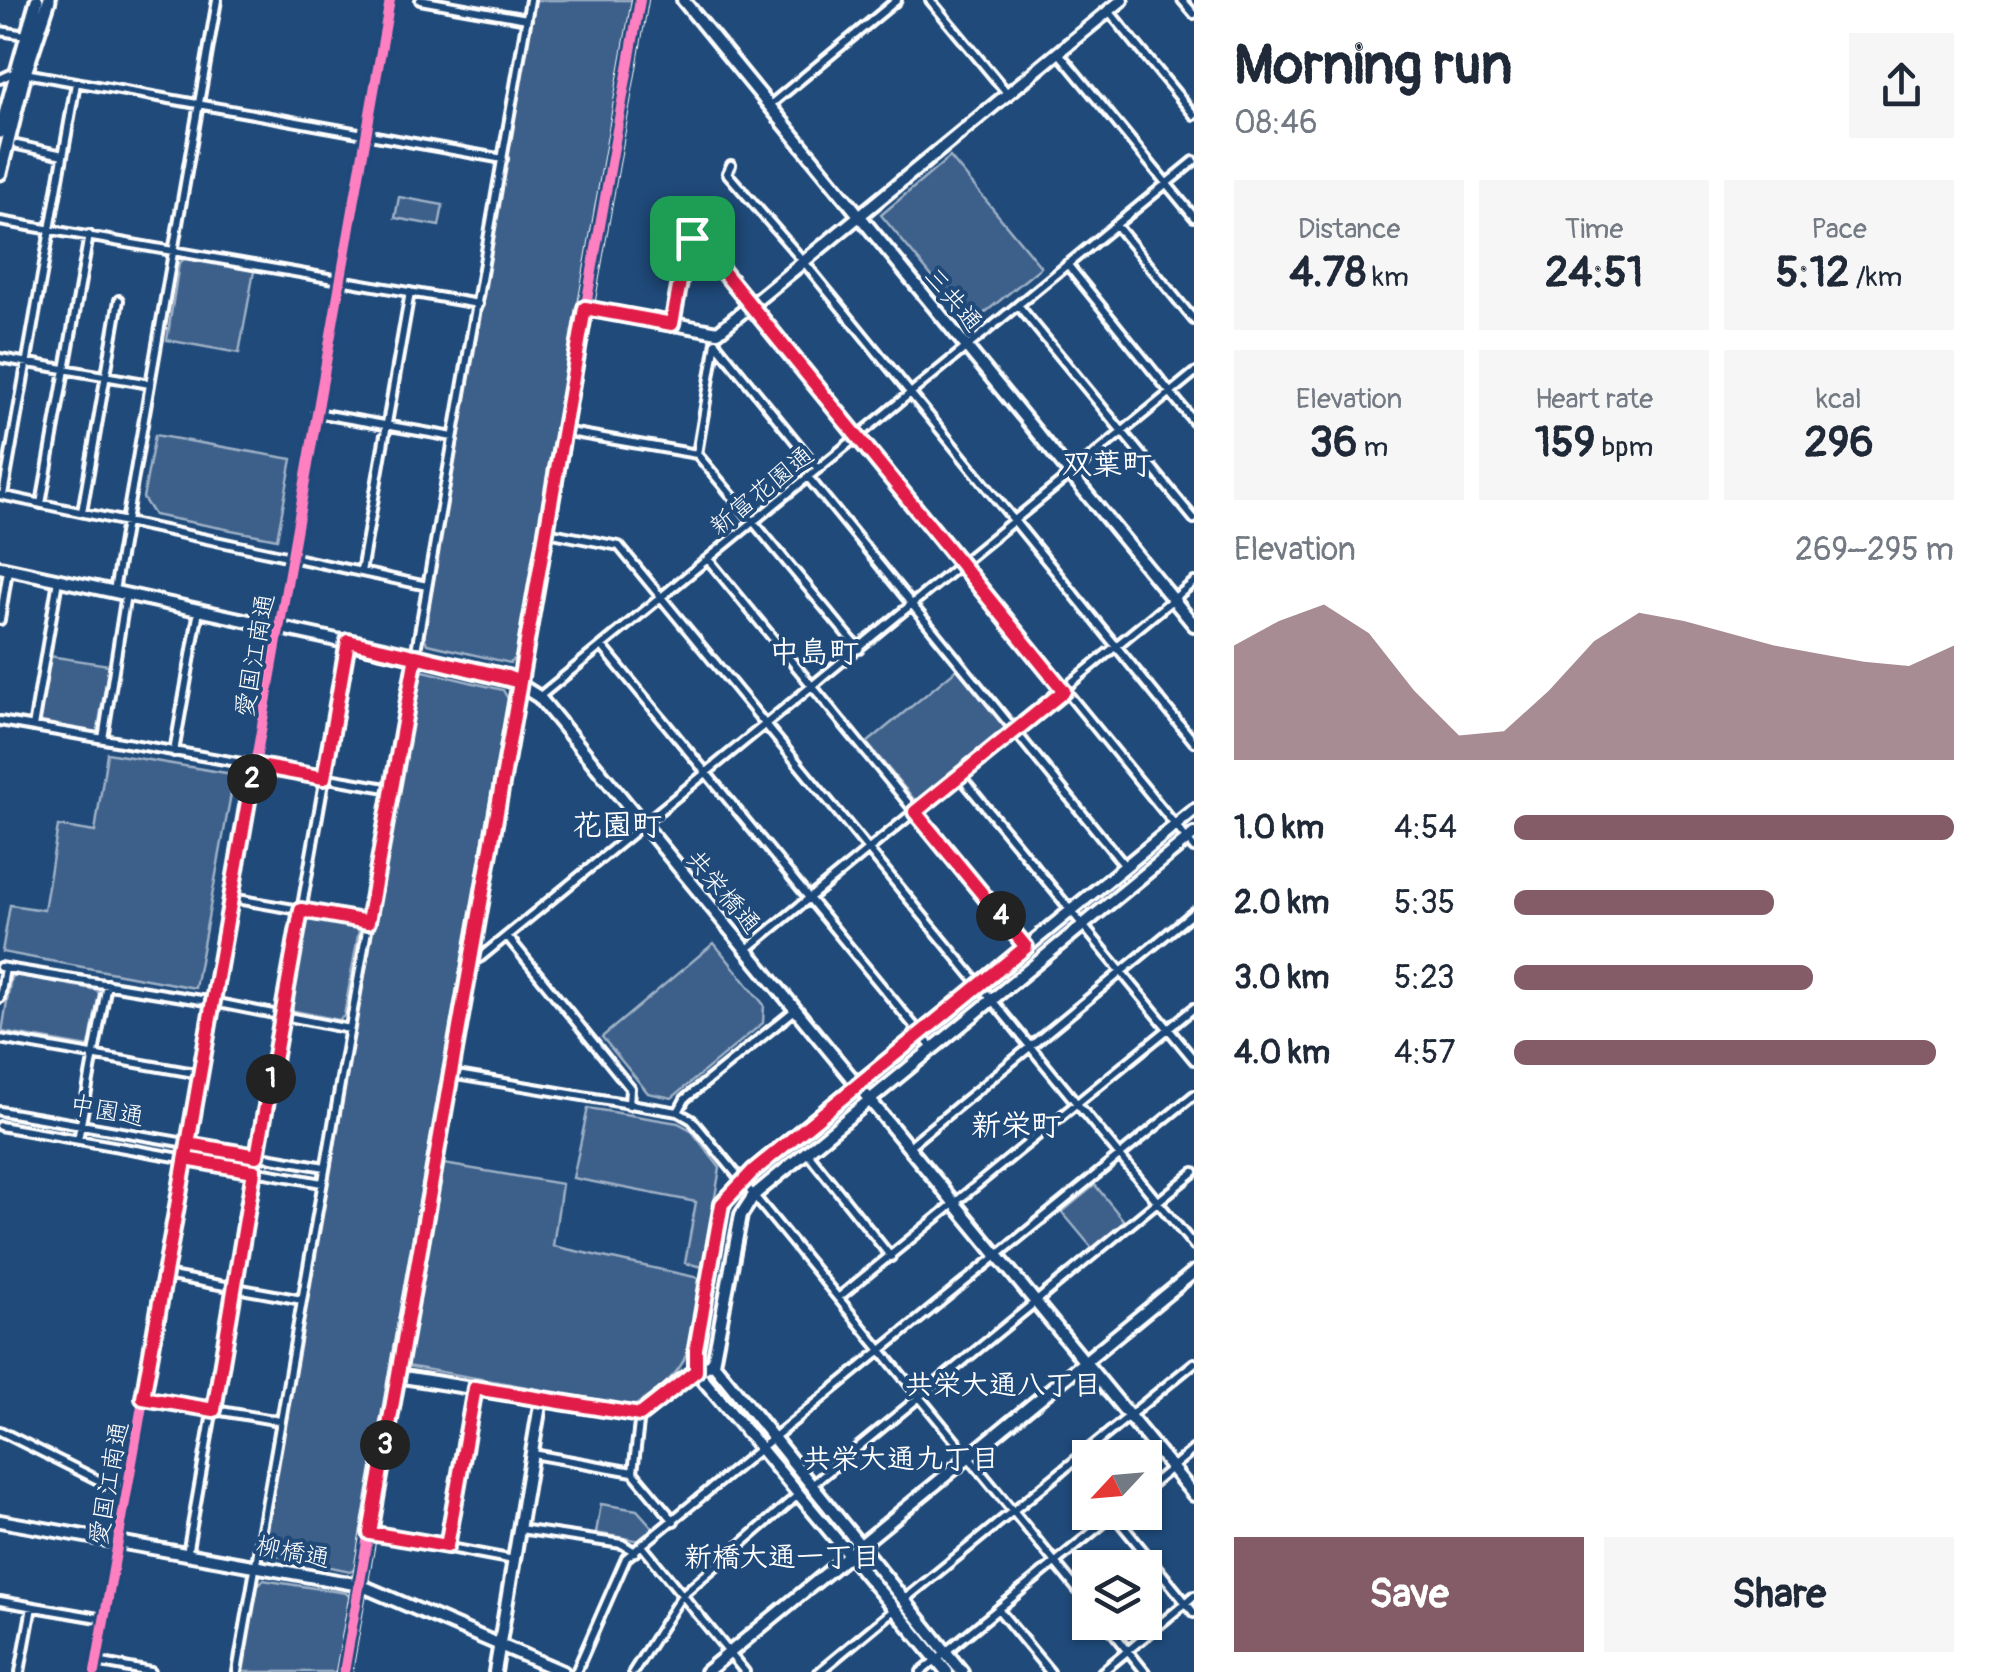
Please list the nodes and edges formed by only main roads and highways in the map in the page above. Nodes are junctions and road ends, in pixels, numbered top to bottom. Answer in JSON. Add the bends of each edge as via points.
{"nodes":[{"id":1,"x":38,"y":0,"type":"edge"},
{"id":2,"x":49,"y":0,"type":"edge"},
{"id":3,"x":20,"y":73,"type":"junction"},
{"id":4,"x":0,"y":128,"type":"edge"},
{"id":5,"x":0,"y":173,"type":"edge"}],
"edges":[{"from":1,"to":3,"type":"main road"},
{"from":2,"to":3,"type":"main road"},
{"from":3,"to":4,"type":"main road"},
{"from":3,"to":5,"type":"main road"}]}
